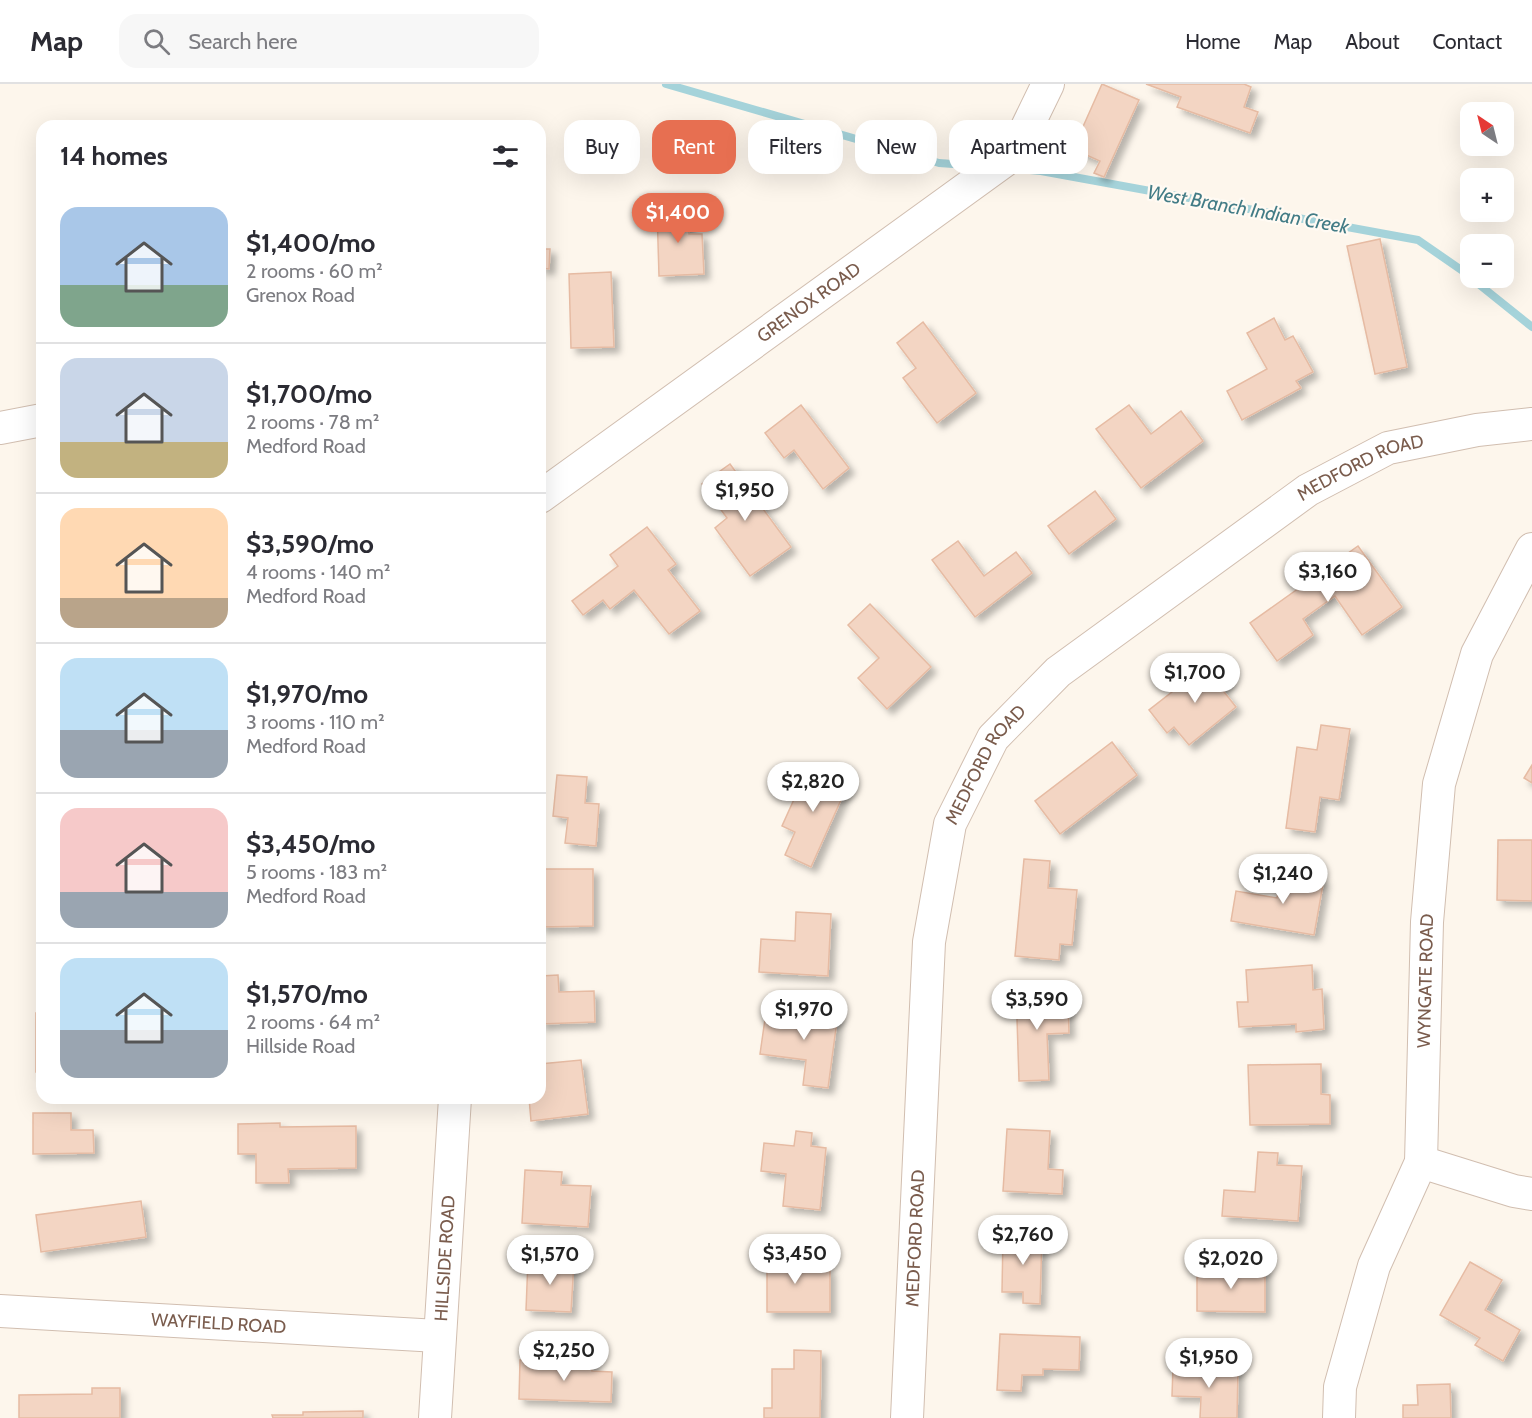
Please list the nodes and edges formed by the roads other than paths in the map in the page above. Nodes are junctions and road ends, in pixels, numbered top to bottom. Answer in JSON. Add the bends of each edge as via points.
{"nodes":[{"id":1,"x":1048,"y":84,"type":"edge"},
{"id":2,"x":36,"y":421,"type":"edge"},
{"id":3,"x":1532,"y":424,"type":"edge"},
{"id":4,"x":0,"y":428,"type":"edge"},
{"id":5,"x":546,"y":493,"type":"edge"},
{"id":6,"x":1532,"y":549,"type":"edge"},
{"id":7,"x":455,"y":1104,"type":"edge"},
{"id":8,"x":1421,"y":1162,"type":"junction"},
{"id":9,"x":1532,"y":1194,"type":"edge"},
{"id":10,"x":0,"y":1311,"type":"edge"},
{"id":11,"x":438,"y":1336,"type":"junction"},
{"id":12,"x":435,"y":1418,"type":"edge"},
{"id":13,"x":907,"y":1418,"type":"edge"},
{"id":14,"x":1339,"y":1418,"type":"edge"}],
"edges":[{"from":1,"to":5,"type":"street","name":"GRENOX ROAD","via":[[1014,154]]},
{"from":2,"to":4,"type":"street"},
{"from":3,"to":13,"type":"street","name":"MEDFORD ROAD","via":[[1477,430],[1388,448],[1308,490],[1058,672],[993,738],[950,824],[929,942]]},
{"from":6,"to":8,"type":"street","name":"WYNGATE ROAD","via":[[1477,654],[1439,784],[1427,922]]},
{"from":7,"to":11,"type":"street","name":"HILLSIDE ROAD"},
{"from":8,"to":9,"type":"street"},
{"from":8,"to":14,"type":"street","name":"WYNGATE ROAD","via":[[1374,1266],[1340,1387]]},
{"from":10,"to":11,"type":"street","name":"WAYFIELD ROAD"},
{"from":11,"to":12,"type":"street","name":"HILLSIDE ROAD"}]}
